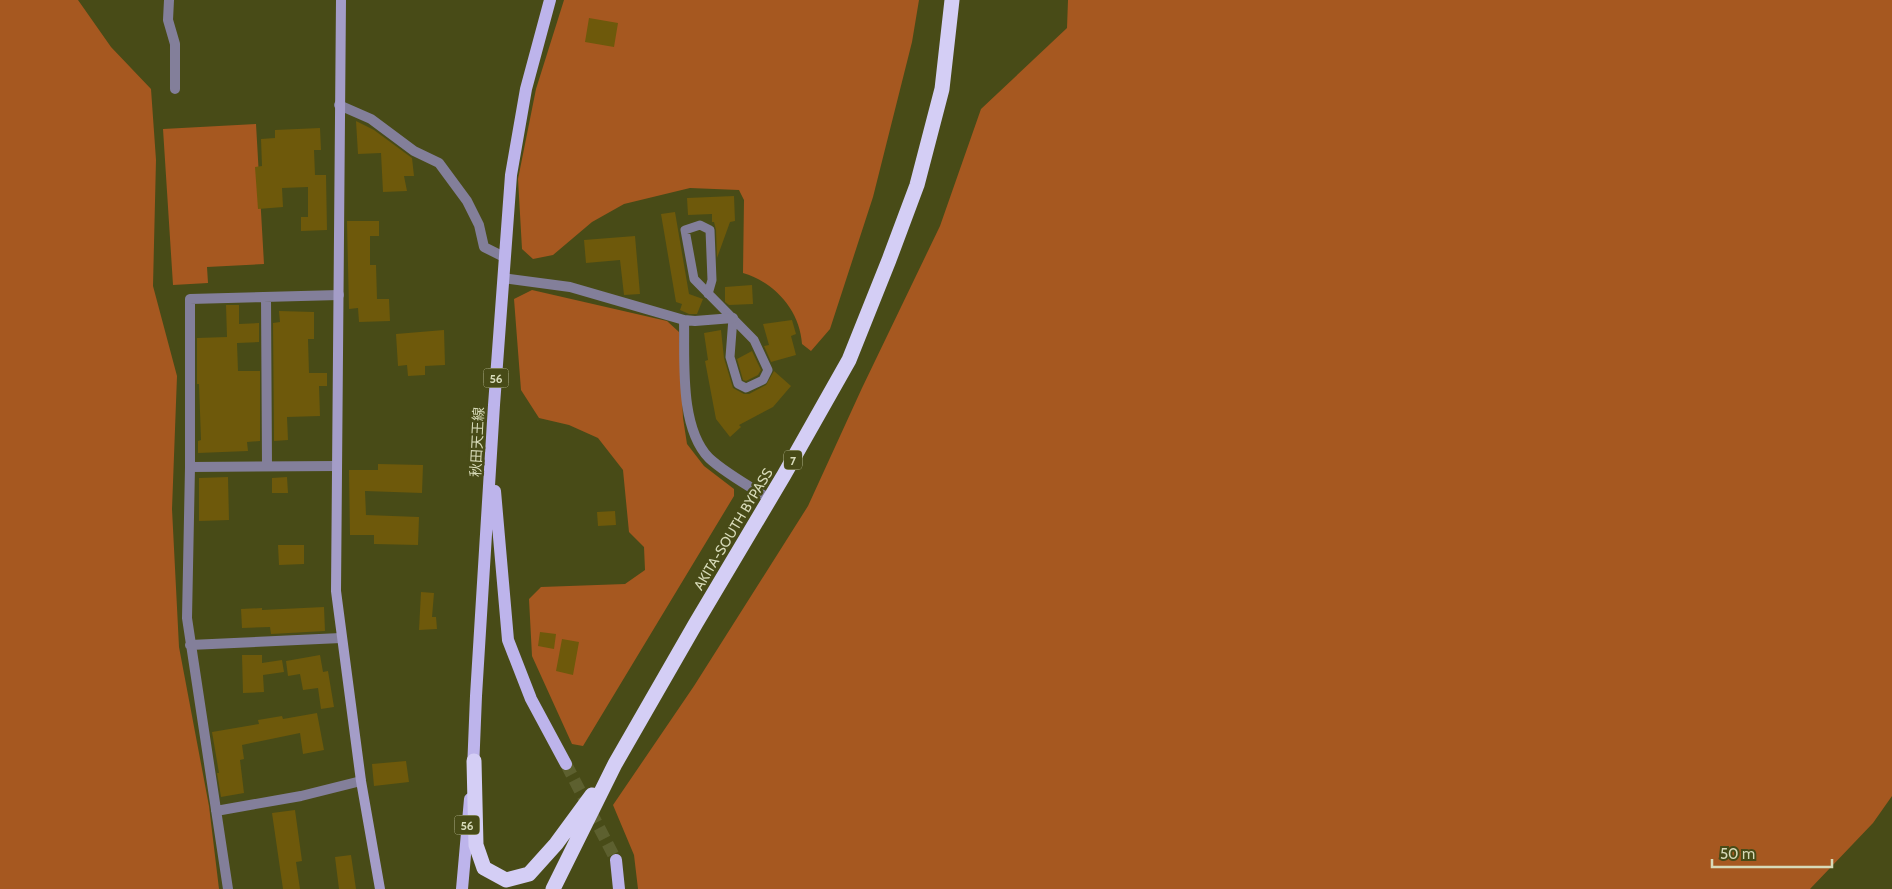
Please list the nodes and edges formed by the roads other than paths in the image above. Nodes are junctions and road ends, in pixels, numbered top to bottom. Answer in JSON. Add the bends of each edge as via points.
{"nodes":[{"id":1,"x":169,"y":0,"type":"edge"},
{"id":2,"x":340,"y":0,"type":"edge"},
{"id":3,"x":550,"y":0,"type":"edge"},
{"id":4,"x":952,"y":0,"type":"edge"},
{"id":5,"x":175,"y":89,"type":"dead end"},
{"id":6,"x":339,"y":105,"type":"junction"},
{"id":7,"x":504,"y":257,"type":"junction"},
{"id":8,"x":503,"y":278,"type":"junction"},
{"id":9,"x":708,"y":294,"type":"junction"},
{"id":10,"x":339,"y":295,"type":"junction"},
{"id":11,"x":266,"y":297,"type":"junction"},
{"id":12,"x":733,"y":318,"type":"junction"},
{"id":13,"x":684,"y":320,"type":"junction"},
{"id":14,"x":492,"y":449,"type":"junction"},
{"id":15,"x":267,"y":466,"type":"junction"},
{"id":16,"x":337,"y":466,"type":"junction"},
{"id":17,"x":190,"y":467,"type":"junction"},
{"id":18,"x":770,"y":499,"type":"junction"},
{"id":19,"x":341,"y":638,"type":"junction"},
{"id":20,"x":190,"y":645,"type":"junction"},
{"id":21,"x":474,"y":761,"type":"junction"},
{"id":22,"x":566,"y":764,"type":"tunnel mouth"},
{"id":23,"x":615,"y":764,"type":"junction"},
{"id":24,"x":361,"y":782,"type":"junction"},
{"id":25,"x":216,"y":811,"type":"junction"},
{"id":26,"x":616,"y":860,"type":"tunnel mouth"},
{"id":27,"x":228,"y":889,"type":"edge"},
{"id":28,"x":380,"y":889,"type":"edge"},
{"id":29,"x":462,"y":889,"type":"edge"},
{"id":30,"x":553,"y":889,"type":"edge"},
{"id":31,"x":619,"y":889,"type":"edge"}],
"edges":[{"from":1,"to":5,"type":"street","via":[[168,20],[175,44]]},
{"from":2,"to":6,"type":"street"},
{"from":3,"to":7,"type":"main road","name":"秋田天王線","number":"56","via":[[526,89],[511,176]]},
{"from":4,"to":18,"type":"highway","name":"AKITA-SOUTH BYPASS","number":"7","via":[[942,89],[913,195],[849,360]]},
{"from":6,"to":7,"type":"street","via":[[371,119],[414,151],[439,163],[467,201],[479,225],[484,247]]},
{"from":6,"to":10,"type":"street"},
{"from":7,"to":8,"type":"main road","name":"秋田天王線","number":"56"},
{"from":8,"to":13,"type":"street","via":[[570,287]]},
{"from":8,"to":14,"type":"main road","name":"秋田天王線","number":"56"},
{"from":9,"to":9,"type":"lane","via":[[694,279],[684,230],[700,225],[710,230],[712,280]]},
{"from":9,"to":12,"type":"lane"},
{"from":10,"to":11,"type":"street"},
{"from":10,"to":16,"type":"street"},
{"from":11,"to":15,"type":"street"},
{"from":11,"to":17,"type":"street","via":[[190,299]]},
{"from":12,"to":12,"type":"lane","via":[[754,340],[768,370],[763,380],[746,388],[738,384],[730,357]]},
{"from":12,"to":13,"type":"street"},
{"from":13,"to":18,"type":"street","via":[[687,406],[695,436],[709,457]]},
{"from":14,"to":21,"type":"main road","name":"秋田天王線","number":"56"},
{"from":14,"to":22,"type":"main road","via":[[508,640],[531,699]]},
{"from":15,"to":16,"type":"street"},
{"from":15,"to":17,"type":"street"},
{"from":16,"to":19,"type":"street","via":[[336,591]]},
{"from":17,"to":20,"type":"street","via":[[187,618]]},
{"from":18,"to":23,"type":"highway","name":"AKITA-SOUTH BYPASS","number":"7"},
{"from":19,"to":20,"type":"street"},
{"from":19,"to":24,"type":"street"},
{"from":20,"to":25,"type":"street"},
{"from":21,"to":23,"type":"highway","via":[[476,844],[484,868],[506,880],[529,874],[556,844]]},
{"from":21,"to":29,"type":"main road","name":"秋田天王線","number":"56"},
{"from":23,"to":30,"type":"highway","name":"AKITA-SOUTH BYPASS","number":"7"},
{"from":24,"to":25,"type":"street"},
{"from":24,"to":28,"type":"street"},
{"from":25,"to":27,"type":"street"},
{"from":26,"to":31,"type":"main road"}]}
